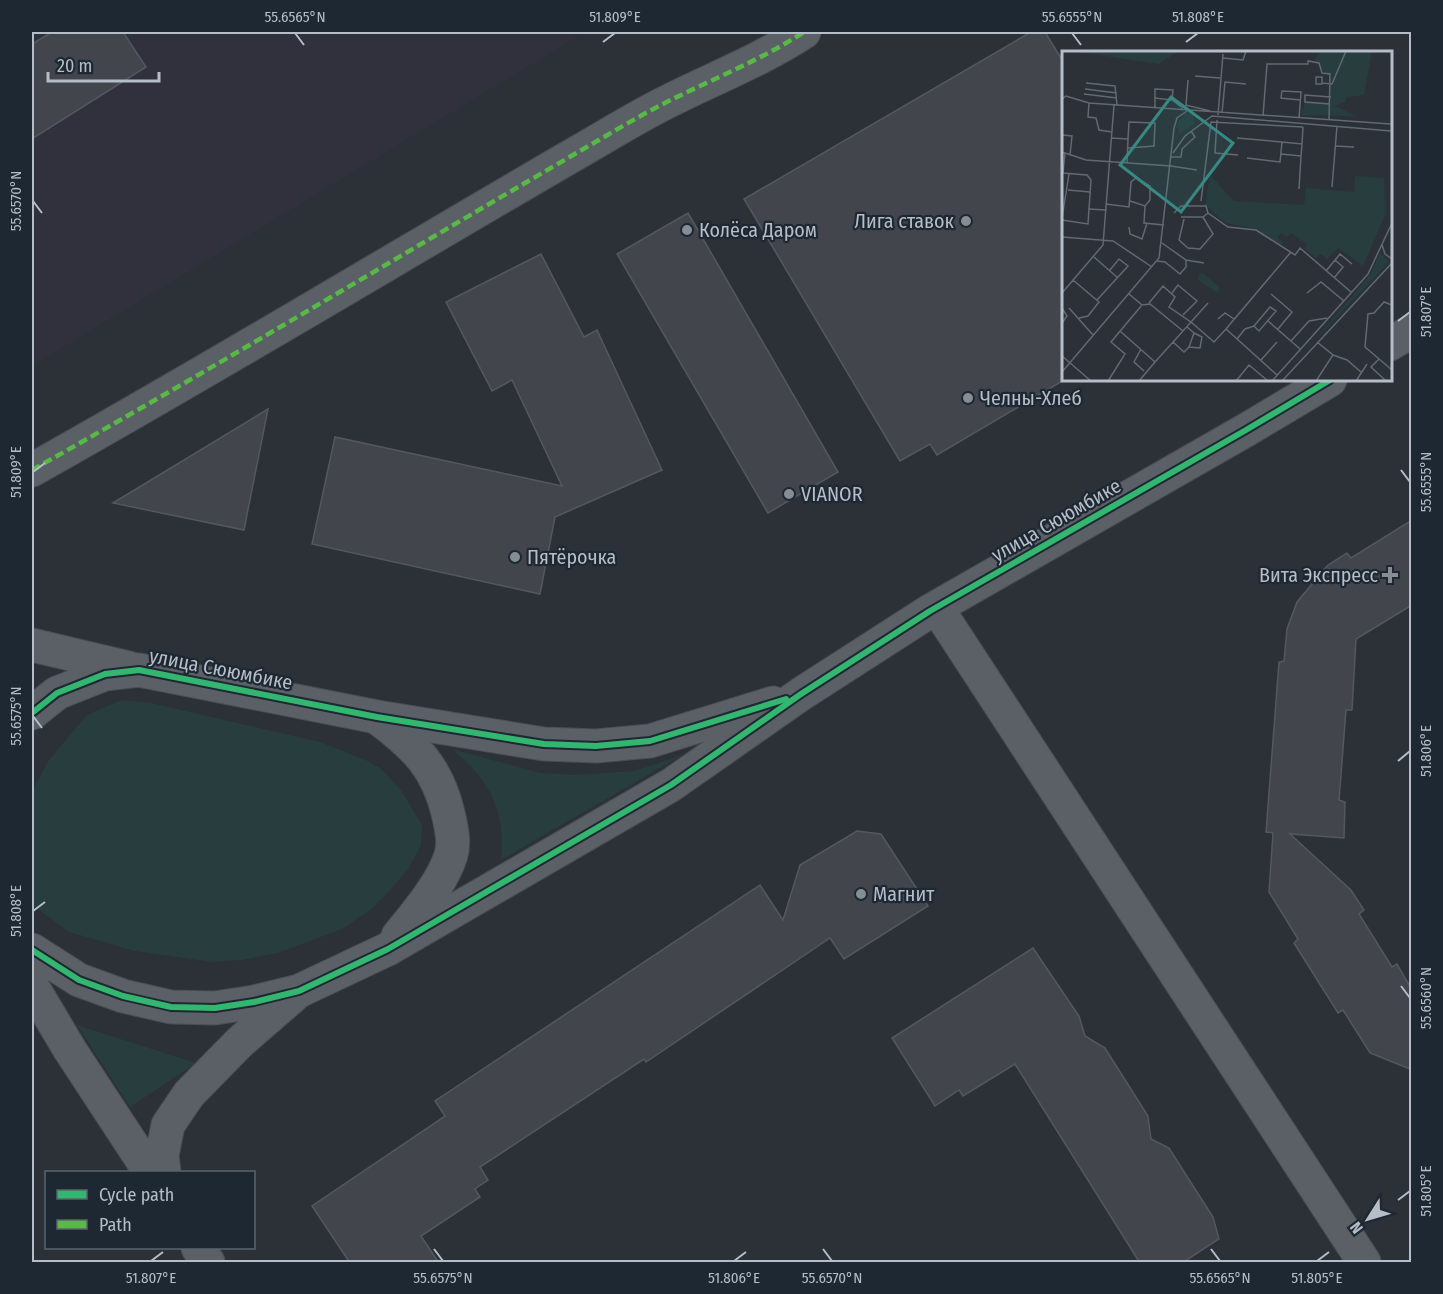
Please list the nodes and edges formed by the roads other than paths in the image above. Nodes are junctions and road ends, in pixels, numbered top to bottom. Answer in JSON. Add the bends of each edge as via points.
{"nodes":[{"id":1,"x":804,"y":32,"type":"edge"},
{"id":2,"x":1412,"y":331,"type":"edge"},
{"id":3,"x":1392,"y":343,"type":"edge"},
{"id":4,"x":1328,"y":381,"type":"edge"},
{"id":5,"x":32,"y":470,"type":"edge"},
{"id":6,"x":937,"y":608,"type":"junction"},
{"id":7,"x":32,"y":645,"type":"edge"},
{"id":8,"x":139,"y":670,"type":"junction"},
{"id":9,"x":801,"y":694,"type":"junction"},
{"id":10,"x":32,"y":713,"type":"edge"},
{"id":11,"x":377,"y":717,"type":"junction"},
{"id":12,"x":388,"y":949,"type":"junction"},
{"id":13,"x":32,"y":950,"type":"edge"},
{"id":14,"x":32,"y":986,"type":"edge"},
{"id":15,"x":299,"y":991,"type":"junction"},
{"id":16,"x":149,"y":1171,"type":"edge"},
{"id":17,"x":164,"y":1171,"type":"edge"},
{"id":18,"x":199,"y":1249,"type":"edge"},
{"id":19,"x":208,"y":1263,"type":"edge"},
{"id":20,"x":1364,"y":1263,"type":"edge"}],
"edges":[{"from":1,"to":5,"type":"street","via":[[630,122],[162,398]]},
{"from":2,"to":3,"type":"street"},
{"from":4,"to":6,"type":"street","name":"улица Сююмбике"},
{"from":6,"to":9,"type":"street","name":"улица Сююмбике"},
{"from":6,"to":20,"type":"street"},
{"from":7,"to":8,"type":"street"},
{"from":8,"to":10,"type":"street","name":"улица Сююмбике","via":[[105,674],[57,693]]},
{"from":8,"to":11,"type":"street","name":"улица Сююмбике"},
{"from":9,"to":11,"type":"street","via":[[650,741],[596,746],[544,744]]},
{"from":9,"to":12,"type":"street","via":[[671,785]]},
{"from":11,"to":12,"type":"street","name":"улица Сююмбике","via":[[425,760],[444,798],[453,842],[435,887]]},
{"from":12,"to":15,"type":"street","name":"улица Сююмбике"},
{"from":13,"to":15,"type":"street","name":"улица Сююмбике","via":[[79,980],[171,1007],[215,1008]]},
{"from":14,"to":16,"type":"street"},
{"from":15,"to":17,"type":"street","via":[[240,1042],[189,1094],[168,1125],[162,1155]]},
{"from":18,"to":19,"type":"street"}]}
